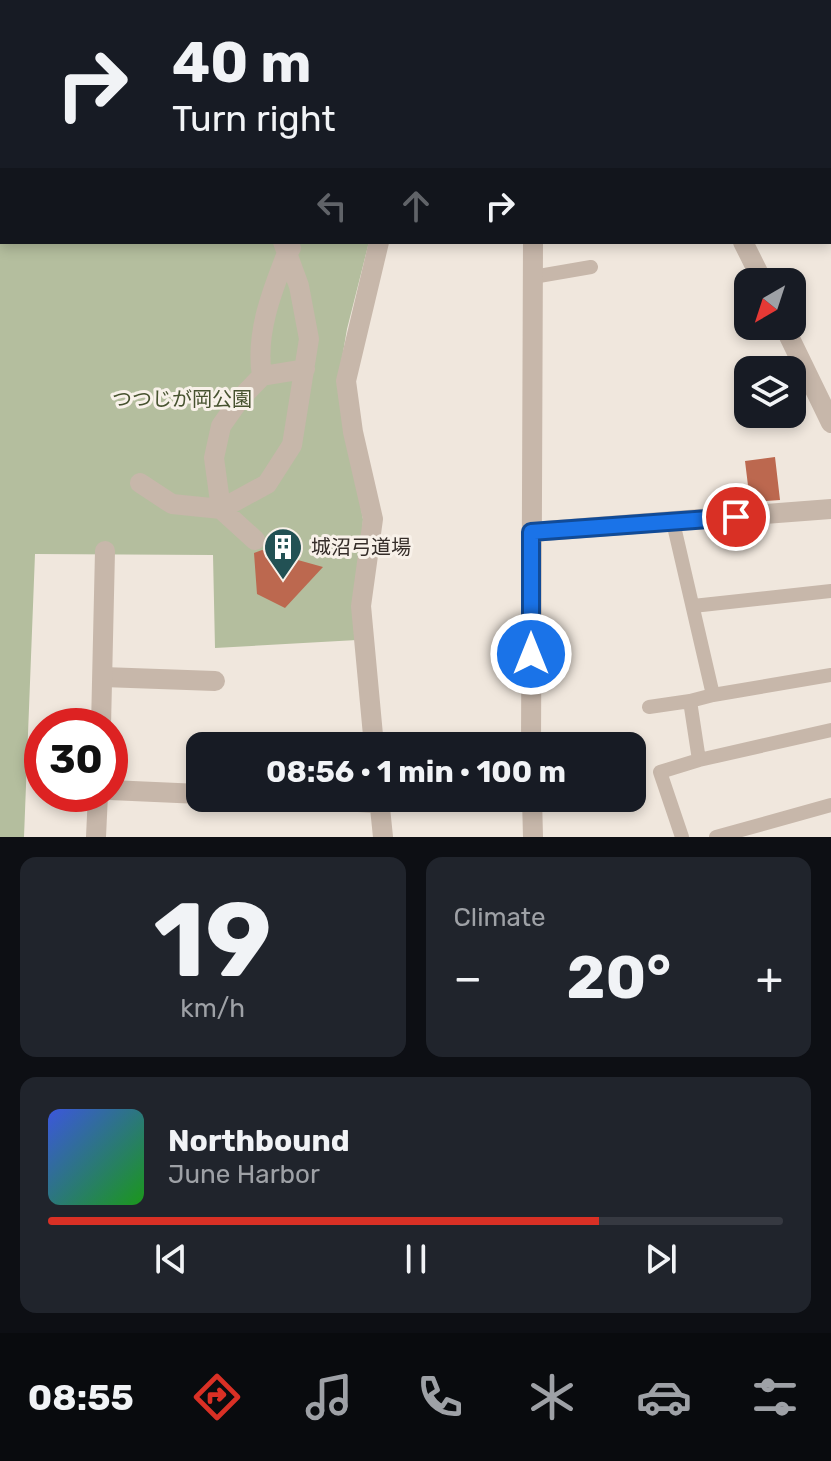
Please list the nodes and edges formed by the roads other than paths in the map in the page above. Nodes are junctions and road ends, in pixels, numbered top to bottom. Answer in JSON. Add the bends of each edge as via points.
{"nodes":[{"id":1,"x":379,"y":244,"type":"edge"},
{"id":2,"x":533,"y":244,"type":"edge"},
{"id":3,"x":744,"y":244,"type":"edge"},
{"id":4,"x":289,"y":246,"type":"edge"},
{"id":5,"x":591,"y":267,"type":"dead end"},
{"id":6,"x":756,"y":268,"type":"edge"},
{"id":7,"x":533,"y":277,"type":"junction"},
{"id":8,"x":791,"y":340,"type":"edge"},
{"id":9,"x":305,"y":369,"type":"junction"},
{"id":10,"x":262,"y":376,"type":"junction"},
{"id":11,"x":831,"y":423,"type":"edge"},
{"id":12,"x":140,"y":483,"type":"dead end"},
{"id":13,"x":221,"y":509,"type":"junction"},
{"id":14,"x":831,"y":509,"type":"edge"},
{"id":15,"x":673,"y":522,"type":"junction"},
{"id":16,"x":531,"y":532,"type":"junction"},
{"id":17,"x":255,"y":540,"type":"dead end"},
{"id":18,"x":105,"y":551,"type":"dead end"},
{"id":19,"x":831,"y":591,"type":"edge"},
{"id":20,"x":693,"y":606,"type":"junction"},
{"id":21,"x":831,"y":675,"type":"edge"},
{"id":22,"x":103,"y":677,"type":"junction"},
{"id":23,"x":215,"y":681,"type":"dead end"},
{"id":24,"x":713,"y":695,"type":"junction"},
{"id":25,"x":690,"y":701,"type":"junction"},
{"id":26,"x":649,"y":707,"type":"dead end"},
{"id":27,"x":102,"y":708,"type":"edge"},
{"id":28,"x":831,"y":730,"type":"edge"},
{"id":29,"x":373,"y":732,"type":"edge"},
{"id":30,"x":531,"y":732,"type":"edge"},
{"id":31,"x":699,"y":760,"type":"junction"},
{"id":32,"x":128,"y":791,"type":"edge"},
{"id":33,"x":186,"y":793,"type":"edge"},
{"id":34,"x":831,"y":805,"type":"edge"},
{"id":35,"x":97,"y":812,"type":"edge"},
{"id":36,"x":380,"y":812,"type":"edge"},
{"id":37,"x":532,"y":812,"type":"edge"},
{"id":38,"x":96,"y":837,"type":"edge"},
{"id":39,"x":383,"y":837,"type":"edge"},
{"id":40,"x":533,"y":837,"type":"edge"},
{"id":41,"x":682,"y":837,"type":"edge"},
{"id":42,"x":716,"y":837,"type":"edge"}],
"edges":[{"from":1,"to":29,"type":"street","via":[[346,381],[373,519],[361,606]]},
{"from":2,"to":7,"type":"street"},
{"from":3,"to":6,"type":"street"},
{"from":4,"to":9,"type":"street","via":[[309,339]]},
{"from":4,"to":10,"type":"street","via":[[269,299],[259,360]]},
{"from":5,"to":7,"type":"lane"},
{"from":7,"to":16,"type":"street"},
{"from":8,"to":11,"type":"street"},
{"from":9,"to":10,"type":"street"},
{"from":9,"to":13,"type":"street","via":[[292,445],[267,484]]},
{"from":10,"to":13,"type":"street","via":[[221,426],[214,458]]},
{"from":12,"to":13,"type":"street","via":[[172,504]]},
{"from":13,"to":17,"type":"street"},
{"from":14,"to":15,"type":"street"},
{"from":15,"to":16,"type":"street"},
{"from":15,"to":20,"type":"lane"},
{"from":16,"to":30,"type":"street"},
{"from":18,"to":22,"type":"street"},
{"from":19,"to":20,"type":"lane"},
{"from":20,"to":24,"type":"lane"},
{"from":21,"to":24,"type":"lane"},
{"from":22,"to":23,"type":"street"},
{"from":22,"to":27,"type":"street"},
{"from":24,"to":25,"type":"lane"},
{"from":25,"to":26,"type":"lane"},
{"from":25,"to":31,"type":"lane"},
{"from":28,"to":31,"type":"lane"},
{"from":31,"to":41,"type":"lane","via":[[653,774]]},
{"from":32,"to":33,"type":"street"},
{"from":34,"to":42,"type":"lane"},
{"from":35,"to":38,"type":"street"},
{"from":36,"to":39,"type":"street"},
{"from":37,"to":40,"type":"street"}]}
